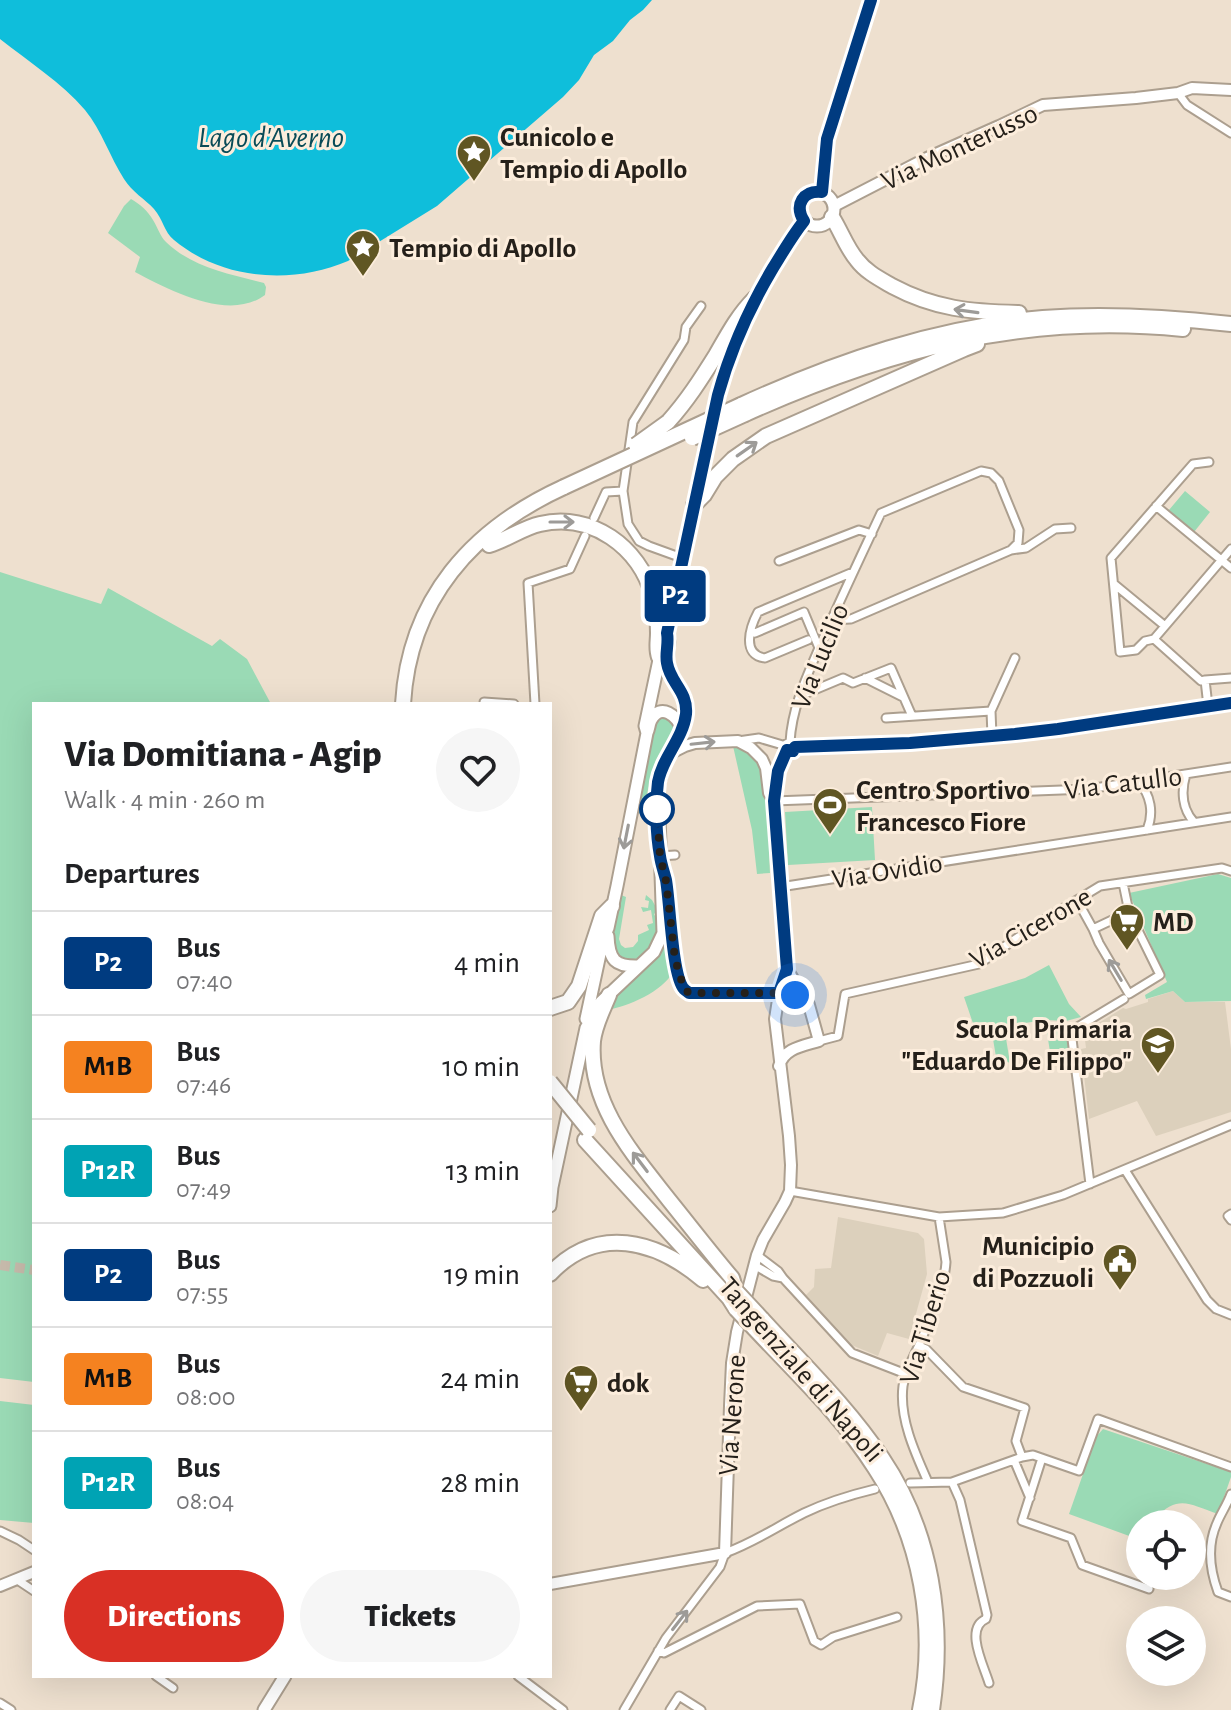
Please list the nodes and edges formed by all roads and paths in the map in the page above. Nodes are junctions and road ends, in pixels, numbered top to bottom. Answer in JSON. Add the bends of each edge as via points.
{"nodes":[{"id":1,"x":871,"y":0,"type":"edge"},
{"id":2,"x":1231,"y":90,"type":"edge"},
{"id":3,"x":1178,"y":93,"type":"junction"},
{"id":4,"x":1231,"y":133,"type":"edge"},
{"id":5,"x":822,"y":192,"type":"junction"},
{"id":6,"x":833,"y":211,"type":"junction"},
{"id":7,"x":804,"y":221,"type":"junction"},
{"id":8,"x":755,"y":298,"type":"junction"},
{"id":9,"x":701,"y":306,"type":"dead end"},
{"id":10,"x":1043,"y":318,"type":"junction"},
{"id":11,"x":1231,"y":324,"type":"edge"},
{"id":12,"x":993,"y":334,"type":"junction"},
{"id":13,"x":1231,"y":334,"type":"edge"},
{"id":14,"x":743,"y":409,"type":"junction"},
{"id":15,"x":658,"y":448,"type":"junction"},
{"id":16,"x":1209,"y":462,"type":"dead end"},
{"id":17,"x":611,"y":465,"type":"junction"},
{"id":18,"x":566,"y":491,"type":"junction"},
{"id":19,"x":623,"y":491,"type":"junction"},
{"id":20,"x":694,"y":505,"type":"junction"},
{"id":21,"x":1156,"y":506,"type":"junction"},
{"id":22,"x":594,"y":518,"type":"dead end"},
{"id":23,"x":1071,"y":528,"type":"dead end"},
{"id":24,"x":872,"y":534,"type":"junction"},
{"id":25,"x":585,"y":536,"type":"dead end"},
{"id":26,"x":489,"y":545,"type":"junction"},
{"id":27,"x":1231,"y":549,"type":"edge"},
{"id":28,"x":1011,"y":550,"type":"junction"},
{"id":29,"x":682,"y":558,"type":"junction"},
{"id":30,"x":1221,"y":560,"type":"junction"},
{"id":31,"x":779,"y":561,"type":"dead end"},
{"id":32,"x":1231,"y":568,"type":"edge"},
{"id":33,"x":853,"y":572,"type":"junction"},
{"id":34,"x":1114,"y":584,"type":"junction"},
{"id":35,"x":831,"y":620,"type":"junction"},
{"id":36,"x":1165,"y":626,"type":"junction"},
{"id":37,"x":667,"y":633,"type":"junction"},
{"id":38,"x":755,"y":633,"type":"dead end"},
{"id":39,"x":1154,"y":639,"type":"junction"},
{"id":40,"x":808,"y":640,"type":"dead end"},
{"id":41,"x":819,"y":648,"type":"junction"},
{"id":42,"x":659,"y":657,"type":"junction"},
{"id":43,"x":1015,"y":658,"type":"dead end"},
{"id":44,"x":865,"y":678,"type":"junction"},
{"id":45,"x":1231,"y":678,"type":"edge"},
{"id":46,"x":1205,"y":680,"type":"junction"},
{"id":47,"x":800,"y":696,"type":"junction"},
{"id":48,"x":903,"y":697,"type":"junction"},
{"id":49,"x":403,"y":702,"type":"edge"},
{"id":50,"x":412,"y":702,"type":"edge"},
{"id":51,"x":535,"y":702,"type":"edge"},
{"id":52,"x":1231,"y":703,"type":"edge"},
{"id":53,"x":1208,"y":706,"type":"junction"},
{"id":54,"x":991,"y":711,"type":"junction"},
{"id":55,"x":912,"y":716,"type":"junction"},
{"id":56,"x":886,"y":718,"type":"dead end"},
{"id":57,"x":682,"y":729,"type":"junction"},
{"id":58,"x":647,"y":733,"type":"junction"},
{"id":59,"x":992,"y":736,"type":"junction"},
{"id":60,"x":738,"y":741,"type":"junction"},
{"id":61,"x":790,"y":746,"type":"junction"},
{"id":62,"x":669,"y":754,"type":"junction"},
{"id":63,"x":1231,"y":767,"type":"edge"},
{"id":64,"x":1186,"y":774,"type":"junction"},
{"id":65,"x":1138,"y":781,"type":"junction"},
{"id":66,"x":774,"y":801,"type":"junction"},
{"id":67,"x":1231,"y":817,"type":"edge"},
{"id":68,"x":1194,"y":822,"type":"junction"},
{"id":69,"x":1147,"y":830,"type":"junction"},
{"id":70,"x":675,"y":855,"type":"dead end"},
{"id":71,"x":660,"y":856,"type":"junction"},
{"id":72,"x":1231,"y":871,"type":"edge"},
{"id":73,"x":1123,"y":883,"type":"junction"},
{"id":74,"x":780,"y":887,"type":"junction"},
{"id":75,"x":1077,"y":900,"type":"junction"},
{"id":76,"x":612,"y":906,"type":"junction"},
{"id":77,"x":1129,"y":912,"type":"junction"},
{"id":78,"x":608,"y":928,"type":"junction"},
{"id":79,"x":1093,"y":929,"type":"junction"},
{"id":80,"x":639,"y":966,"type":"junction"},
{"id":81,"x":787,"y":969,"type":"junction"},
{"id":82,"x":779,"y":993,"type":"junction"},
{"id":83,"x":609,"y":995,"type":"junction"},
{"id":84,"x":1124,"y":999,"type":"dead end"},
{"id":85,"x":806,"y":1000,"type":"junction"},
{"id":86,"x":552,"y":1007,"type":"edge"},
{"id":87,"x":776,"y":1008,"type":"junction"},
{"id":88,"x":586,"y":1028,"type":"junction"},
{"id":89,"x":819,"y":1041,"type":"junction"},
{"id":90,"x":776,"y":1048,"type":"junction"},
{"id":91,"x":791,"y":1050,"type":"junction"},
{"id":92,"x":779,"y":1067,"type":"junction"},
{"id":93,"x":552,"y":1085,"type":"edge"},
{"id":94,"x":552,"y":1099,"type":"edge"},
{"id":95,"x":1231,"y":1125,"type":"edge"},
{"id":96,"x":587,"y":1135,"type":"junction"},
{"id":97,"x":1125,"y":1170,"type":"junction"},
{"id":98,"x":552,"y":1183,"type":"edge"},
{"id":99,"x":1090,"y":1184,"type":"junction"},
{"id":100,"x":790,"y":1191,"type":"junction"},
{"id":101,"x":939,"y":1217,"type":"junction"},
{"id":102,"x":756,"y":1260,"type":"junction"},
{"id":103,"x":552,"y":1272,"type":"edge"},
{"id":104,"x":736,"y":1291,"type":"junction"},
{"id":105,"x":736,"y":1309,"type":"junction"},
{"id":106,"x":1231,"y":1315,"type":"edge"},
{"id":107,"x":758,"y":1324,"type":"junction"},
{"id":108,"x":919,"y":1346,"type":"junction"},
{"id":109,"x":906,"y":1374,"type":"junction"},
{"id":110,"x":1018,"y":1458,"type":"junction"},
{"id":111,"x":1042,"y":1458,"type":"junction"},
{"id":112,"x":1231,"y":1467,"type":"edge"},
{"id":113,"x":928,"y":1482,"type":"junction"},
{"id":114,"x":952,"y":1482,"type":"junction"},
{"id":115,"x":910,"y":1483,"type":"dead end"},
{"id":116,"x":875,"y":1489,"type":"dead end"},
{"id":117,"x":1231,"y":1494,"type":"edge"},
{"id":118,"x":1030,"y":1498,"type":"junction"},
{"id":119,"x":0,"y":1531,"type":"edge"},
{"id":120,"x":32,"y":1549,"type":"edge"},
{"id":121,"x":725,"y":1553,"type":"junction"},
{"id":122,"x":32,"y":1573,"type":"edge"},
{"id":123,"x":16,"y":1579,"type":"junction"},
{"id":124,"x":1126,"y":1581,"type":"edge"},
{"id":125,"x":552,"y":1584,"type":"edge"},
{"id":126,"x":0,"y":1586,"type":"edge"},
{"id":127,"x":32,"y":1590,"type":"edge"},
{"id":128,"x":1231,"y":1597,"type":"edge"},
{"id":129,"x":897,"y":1617,"type":"dead end"},
{"id":130,"x":658,"y":1651,"type":"junction"},
{"id":131,"x":159,"y":1678,"type":"edge"},
{"id":132,"x":284,"y":1678,"type":"edge"},
{"id":133,"x":292,"y":1678,"type":"edge"},
{"id":134,"x":521,"y":1678,"type":"edge"},
{"id":135,"x":989,"y":1683,"type":"dead end"},
{"id":136,"x":173,"y":1688,"type":"dead end"},
{"id":137,"x":0,"y":1703,"type":"edge"},
{"id":138,"x":11,"y":1710,"type":"edge"},
{"id":139,"x":264,"y":1710,"type":"edge"},
{"id":140,"x":272,"y":1710,"type":"edge"},
{"id":141,"x":563,"y":1710,"type":"edge"},
{"id":142,"x":624,"y":1710,"type":"edge"},
{"id":143,"x":670,"y":1710,"type":"edge"},
{"id":144,"x":701,"y":1710,"type":"edge"},
{"id":145,"x":920,"y":1710,"type":"edge"},
{"id":146,"x":932,"y":1710,"type":"edge"}],
"edges":[{"from":1,"to":5,"type":"main road","via":[[827,139]]},
{"from":2,"to":3,"type":"street","name":"Via Monterusso","via":[[1192,88]]},
{"from":3,"to":4,"type":"street","via":[[1187,105]]},
{"from":3,"to":6,"type":"street","name":"Via Monterusso","via":[[1043,105],[927,158]]},
{"from":5,"to":6,"type":"main road","via":[[830,197]]},
{"from":5,"to":7,"type":"main road","via":[[808,193],[802,200]]},
{"from":6,"to":7,"type":"main road","via":[[826,224]]},
{"from":10,"to":6,"type":"highway","one_way":true,"via":[[969,312],[913,297],[861,265]]},
{"from":7,"to":8,"type":"main road"},
{"from":8,"to":17,"type":"highway","bridge":true,"via":[[740,313],[684,404]]},
{"from":8,"to":20,"type":"main road","via":[[727,361]]},
{"from":9,"to":19,"type":"street","via":[[633,422]]},
{"from":10,"to":11,"type":"highway","via":[[1125,315]]},
{"from":10,"to":14,"type":"highway","via":[[978,326],[890,347],[818,371]]},
{"from":12,"to":13,"type":"highway","via":[[1113,325]]},
{"from":12,"to":14,"type":"highway","via":[[886,359]]},
{"from":20,"to":12,"type":"highway","one_way":true,"via":[[733,459],[766,436]]},
{"from":14,"to":15,"type":"highway","bridge":true},
{"from":15,"to":17,"type":"highway","bridge":true},
{"from":15,"to":18,"type":"highway"},
{"from":16,"to":21,"type":"street","via":[[1193,464]]},
{"from":17,"to":18,"type":"highway","bridge":true},
{"from":18,"to":26,"type":"highway"},
{"from":18,"to":49,"type":"highway","via":[[540,498],[498,525],[441,584],[413,643]]},
{"from":19,"to":22,"type":"street","via":[[606,492]]},
{"from":19,"to":29,"type":"street","via":[[628,524],[639,541]]},
{"from":20,"to":29,"type":"main road"},
{"from":21,"to":30,"type":"street"},
{"from":21,"to":34,"type":"street","via":[[1111,558]]},
{"from":23,"to":28,"type":"street","via":[[1055,529],[1026,548]]},
{"from":24,"to":28,"type":"street","name":"Via Lucilio","via":[[881,513],[981,471],[999,481],[1019,530]]},
{"from":24,"to":31,"type":"street","via":[[859,530]]},
{"from":24,"to":33,"type":"street","name":"Via Lucilio"},
{"from":25,"to":51,"type":"street","via":[[570,569],[528,583]]},
{"from":26,"to":42,"type":"highway","one_way":true,"via":[[557,521],[581,523],[610,536],[634,558],[653,595]]},
{"from":26,"to":50,"type":"highway","via":[[458,578],[433,618],[419,657]]},
{"from":27,"to":30,"type":"street"},
{"from":28,"to":35,"type":"street","via":[[851,619]]},
{"from":29,"to":37,"type":"main road"},
{"from":30,"to":32,"type":"street"},
{"from":30,"to":36,"type":"street"},
{"from":33,"to":35,"type":"street","name":"Via Lucilio"},
{"from":33,"to":40,"type":"street","name":"Via Lucilio","via":[[758,612],[749,638],[753,653],[765,658]]},
{"from":34,"to":36,"type":"street"},
{"from":34,"to":39,"type":"street","via":[[1120,652]]},
{"from":35,"to":41,"type":"street","name":"Via Lucilio"},
{"from":36,"to":39,"type":"street"},
{"from":37,"to":42,"type":"main road"},
{"from":37,"to":57,"type":"main road","via":[[666,659],[685,701]]},
{"from":38,"to":41,"type":"street","via":[[804,612]]},
{"from":39,"to":46,"type":"street"},
{"from":41,"to":47,"type":"street","name":"Via Lucilio"},
{"from":42,"to":58,"type":"main road"},
{"from":43,"to":54,"type":"street"},
{"from":44,"to":47,"type":"street","via":[[853,683],[843,678]]},
{"from":44,"to":48,"type":"street"},
{"from":44,"to":48,"type":"street","via":[[891,668]]},
{"from":45,"to":46,"type":"street"},
{"from":46,"to":53,"type":"street"},
{"from":47,"to":61,"type":"street","name":"Via Lucilio"},
{"from":48,"to":55,"type":"street"},
{"from":52,"to":53,"type":"street"},
{"from":53,"to":59,"type":"street"},
{"from":54,"to":55,"type":"street"},
{"from":54,"to":59,"type":"street"},
{"from":55,"to":56,"type":"street"},
{"from":57,"to":58,"type":"main road","via":[[676,717],[662,713],[651,720]]},
{"from":57,"to":62,"type":"main road"},
{"from":58,"to":76,"type":"main road","one_way":true},
{"from":59,"to":61,"type":"street"},
{"from":60,"to":61,"type":"street","via":[[759,738]]},
{"from":62,"to":60,"type":"street","one_way":true,"via":[[695,743]]},
{"from":60,"to":66,"type":"street","via":[[762,759]]},
{"from":61,"to":66,"type":"street","name":"Via Lucilio","via":[[778,771]]},
{"from":62,"to":71,"type":"main road","via":[[658,786]]},
{"from":63,"to":64,"type":"street","name":"Via Catullo"},
{"from":64,"to":65,"type":"street","name":"Via Catullo"},
{"from":64,"to":68,"type":"street","via":[[1182,789]]},
{"from":65,"to":66,"type":"street","name":"Via Catullo","via":[[1049,792]]},
{"from":65,"to":69,"type":"street","via":[[1148,794]]},
{"from":66,"to":74,"type":"street"},
{"from":67,"to":68,"type":"street","name":"Via Ovidio"},
{"from":68,"to":69,"type":"street","name":"Via Ovidio"},
{"from":69,"to":74,"type":"street","name":"Via Ovidio"},
{"from":70,"to":71,"type":"street"},
{"from":71,"to":80,"type":"main road","via":[[663,933]]},
{"from":71,"to":82,"type":"street","via":[[684,989]]},
{"from":72,"to":73,"type":"street","name":"Via Cicerone"},
{"from":73,"to":75,"type":"street","name":"Via Cicerone","via":[[1100,886]]},
{"from":73,"to":77,"type":"street"},
{"from":74,"to":81,"type":"street"},
{"from":75,"to":79,"type":"street"},
{"from":75,"to":89,"type":"street","name":"Via Cicerone","via":[[979,964],[845,994],[838,1036]]},
{"from":76,"to":78,"type":"main road"},
{"from":76,"to":86,"type":"highway","via":[[602,916],[575,994]]},
{"from":77,"to":79,"type":"street"},
{"from":77,"to":79,"type":"street","one_way":true,"via":[[1160,975],[1129,994]]},
{"from":78,"to":80,"type":"main road","via":[[615,960]]},
{"from":78,"to":88,"type":"main road"},
{"from":80,"to":83,"type":"main road"},
{"from":81,"to":82,"type":"street"},
{"from":81,"to":85,"type":"street"},
{"from":82,"to":85,"type":"street"},
{"from":82,"to":87,"type":"street"},
{"from":83,"to":88,"type":"main road"},
{"from":104,"to":83,"type":"highway","one_way":true,"via":[[732,1278],[623,1140],[607,1112],[593,1045]]},
{"from":84,"to":99,"type":"street","via":[[1071,1031]]},
{"from":85,"to":87,"type":"street","via":[[791,998]]},
{"from":85,"to":89,"type":"street"},
{"from":87,"to":90,"type":"street"},
{"from":88,"to":98,"type":"main road"},
{"from":89,"to":91,"type":"street"},
{"from":90,"to":91,"type":"street"},
{"from":90,"to":92,"type":"street"},
{"from":91,"to":92,"type":"street"},
{"from":92,"to":100,"type":"street"},
{"from":93,"to":96,"type":"highway","name":"Tangenziale di Napoli","bridge":true},
{"from":94,"to":96,"type":"highway","name":"Tangenziale di Napoli"},
{"from":95,"to":97,"type":"street"},
{"from":96,"to":104,"type":"highway","name":"Tangenziale di Napoli"},
{"from":96,"to":105,"type":"highway","name":"Tangenziale di Napoli"},
{"from":97,"to":99,"type":"street"},
{"from":97,"to":106,"type":"street","via":[[1207,1300]]},
{"from":99,"to":101,"type":"street","via":[[1003,1213]]},
{"from":100,"to":101,"type":"street"},
{"from":100,"to":102,"type":"street","name":"Via Nerone"},
{"from":101,"to":108,"type":"street","name":"Via Tiberio","via":[[946,1270]]},
{"from":102,"to":109,"type":"street","via":[[778,1271],[852,1353]]},
{"from":102,"to":121,"type":"street","name":"Via Nerone","via":[[732,1363]]},
{"from":103,"to":105,"type":"highway","via":[[584,1249],[605,1243],[637,1244],[679,1262]]},
{"from":104,"to":107,"type":"highway","name":"Tangenziale di Napoli","bridge":true},
{"from":105,"to":107,"type":"highway","name":"Tangenziale di Napoli","bridge":true},
{"from":107,"to":145,"type":"highway","name":"Tangenziale di Napoli","via":[[875,1467],[900,1514],[925,1611]]},
{"from":107,"to":146,"type":"highway","name":"Tangenziale di Napoli","via":[[864,1433],[910,1510],[936,1612]]},
{"from":108,"to":109,"type":"street","name":"Via Tiberio"},
{"from":108,"to":110,"type":"street","via":[[963,1387],[1025,1408],[1016,1441]]},
{"from":109,"to":113,"type":"street","name":"Via Tiberio","via":[[905,1414]]},
{"from":110,"to":111,"type":"street"},
{"from":110,"to":114,"type":"street"},
{"from":110,"to":118,"type":"street"},
{"from":111,"to":112,"type":"street","via":[[1079,1471],[1098,1419]]},
{"from":111,"to":118,"type":"street"},
{"from":113,"to":114,"type":"street"},
{"from":113,"to":115,"type":"street"},
{"from":114,"to":135,"type":"street","via":[[987,1615],[977,1625],[976,1640]]},
{"from":116,"to":121,"type":"street","via":[[822,1505]]},
{"from":117,"to":128,"type":"street","via":[[1211,1536],[1213,1577],[1218,1592]]},
{"from":118,"to":124,"type":"street","via":[[1022,1521],[1071,1538],[1082,1565]]},
{"from":119,"to":120,"type":"street"},
{"from":121,"to":125,"type":"street"},
{"from":130,"to":121,"type":"street","one_way":true},
{"from":122,"to":123,"type":"street"},
{"from":123,"to":126,"type":"street"},
{"from":123,"to":127,"type":"street"},
{"from":129,"to":130,"type":"street","via":[[821,1645],[814,1641],[800,1604],[757,1606],[664,1653]]},
{"from":130,"to":142,"type":"street"},
{"from":131,"to":136,"type":"street"},
{"from":132,"to":139,"type":"main road"},
{"from":133,"to":140,"type":"main road"},
{"from":134,"to":141,"type":"street"},
{"from":137,"to":138,"type":"street"},
{"from":143,"to":144,"type":"street","via":[[679,1696]]}]}
